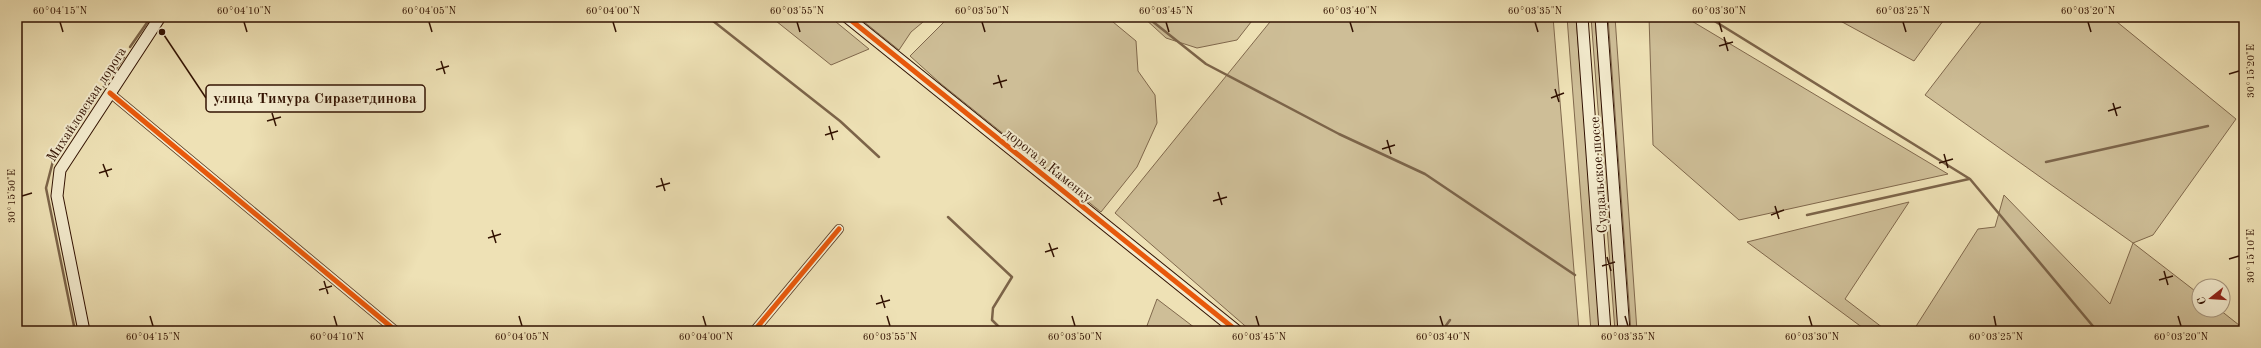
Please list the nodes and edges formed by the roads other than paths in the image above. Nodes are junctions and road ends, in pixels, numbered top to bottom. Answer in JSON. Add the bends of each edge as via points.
{"nodes":[{"id":1,"x":160,"y":17,"type":"edge"},
{"id":2,"x":847,"y":17,"type":"edge"},
{"id":3,"x":1582,"y":17,"type":"edge"},
{"id":4,"x":1601,"y":17,"type":"edge"},
{"id":5,"x":110,"y":93,"type":"junction"},
{"id":6,"x":839,"y":229,"type":"dead end"},
{"id":7,"x":84,"y":331,"type":"edge"},
{"id":8,"x":396,"y":331,"type":"edge"},
{"id":9,"x":754,"y":331,"type":"edge"},
{"id":10,"x":1237,"y":331,"type":"edge"},
{"id":11,"x":1605,"y":331,"type":"edge"},
{"id":12,"x":1624,"y":331,"type":"edge"}],
"edges":[{"from":1,"to":5,"type":"street","name":"Михайловская дорога"},
{"from":2,"to":10,"type":"street","name":"дорога в Каменку"},
{"from":3,"to":11,"type":"street","name":"Суздальское шоссе"},
{"from":4,"to":12,"type":"street","name":"Суздальское шоссе"},
{"from":5,"to":7,"type":"street","name":"Михайловская дорога","via":[[60,170],[58,183],[57,196]]},
{"from":5,"to":8,"type":"street"},
{"from":6,"to":9,"type":"street"}]}
